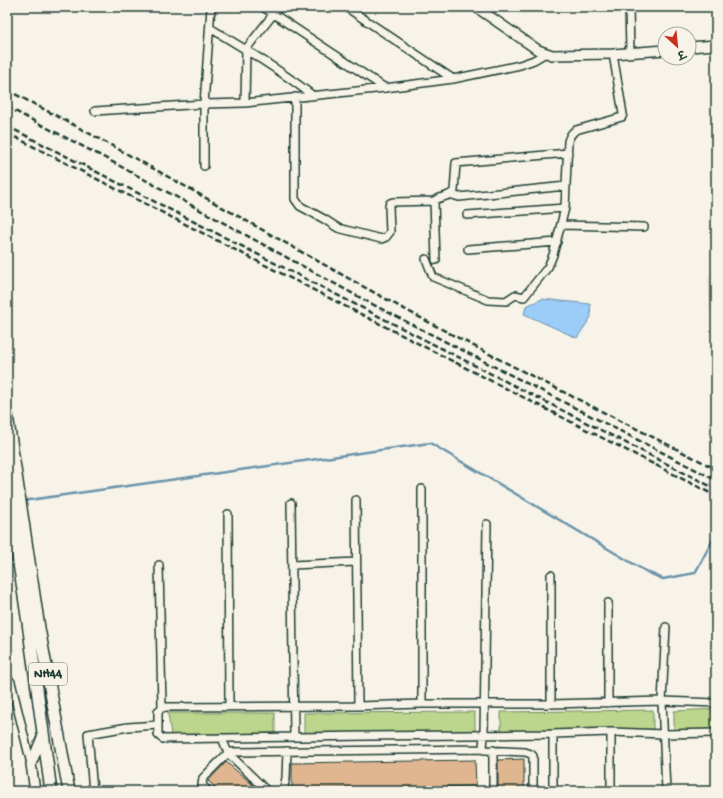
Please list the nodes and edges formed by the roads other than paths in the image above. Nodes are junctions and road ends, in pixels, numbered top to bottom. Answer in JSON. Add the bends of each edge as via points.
{"nodes":[{"id":1,"x":211,"y":7,"type":"edge"},
{"id":2,"x":263,"y":7,"type":"edge"},
{"id":3,"x":279,"y":7,"type":"edge"},
{"id":4,"x":346,"y":7,"type":"edge"},
{"id":5,"x":476,"y":7,"type":"edge"},
{"id":6,"x":629,"y":7,"type":"edge"},
{"id":7,"x":485,"y":10,"type":"edge"},
{"id":8,"x":274,"y":14,"type":"junction"},
{"id":9,"x":210,"y":28,"type":"junction"},
{"id":10,"x":716,"y":45,"type":"edge"},
{"id":11,"x":697,"y":47,"type":"edge"},
{"id":12,"x":246,"y":49,"type":"junction"},
{"id":13,"x":657,"y":50,"type":"edge"},
{"id":14,"x":630,"y":52,"type":"junction"},
{"id":15,"x":546,"y":53,"type":"junction"},
{"id":16,"x":614,"y":54,"type":"junction"},
{"id":17,"x":453,"y":79,"type":"junction"},
{"id":18,"x":385,"y":88,"type":"junction"},
{"id":19,"x":312,"y":96,"type":"junction"},
{"id":20,"x":295,"y":98,"type":"junction"},
{"id":21,"x":245,"y":103,"type":"junction"},
{"id":22,"x":204,"y":104,"type":"junction"},
{"id":23,"x":95,"y":111,"type":"dead end"},
{"id":24,"x":568,"y":153,"type":"junction"},
{"id":25,"x":204,"y":166,"type":"dead end"},
{"id":26,"x":566,"y":186,"type":"junction"},
{"id":27,"x":452,"y":194,"type":"junction"},
{"id":28,"x":434,"y":201,"type":"junction"},
{"id":29,"x":565,"y":208,"type":"junction"},
{"id":30,"x":467,"y":215,"type":"dead end"},
{"id":31,"x":561,"y":225,"type":"junction"},
{"id":32,"x":644,"y":227,"type":"dead end"},
{"id":33,"x":557,"y":242,"type":"junction"},
{"id":34,"x":468,"y":249,"type":"dead end"},
{"id":35,"x":426,"y":260,"type":"dead end"},
{"id":36,"x":436,"y":260,"type":"dead end"},
{"id":37,"x":7,"y":415,"type":"edge"},
{"id":38,"x":7,"y":483,"type":"edge"},
{"id":39,"x":422,"y":489,"type":"dead end"},
{"id":40,"x":356,"y":500,"type":"dead end"},
{"id":41,"x":291,"y":503,"type":"dead end"},
{"id":42,"x":228,"y":514,"type":"dead end"},
{"id":43,"x":487,"y":524,"type":"dead end"},
{"id":44,"x":23,"y":556,"type":"junction"},
{"id":45,"x":356,"y":562,"type":"junction"},
{"id":46,"x":159,"y":565,"type":"dead end"},
{"id":47,"x":292,"y":565,"type":"junction"},
{"id":48,"x":551,"y":575,"type":"dead end"},
{"id":49,"x":608,"y":603,"type":"dead end"},
{"id":50,"x":666,"y":627,"type":"dead end"},
{"id":51,"x":7,"y":677,"type":"edge"},
{"id":52,"x":662,"y":701,"type":"junction"},
{"id":53,"x":608,"y":703,"type":"junction"},
{"id":54,"x":716,"y":703,"type":"edge"},
{"id":55,"x":422,"y":704,"type":"junction"},
{"id":56,"x":485,"y":704,"type":"junction"},
{"id":57,"x":551,"y":704,"type":"junction"},
{"id":58,"x":229,"y":706,"type":"junction"},
{"id":59,"x":294,"y":706,"type":"junction"},
{"id":60,"x":358,"y":706,"type":"junction"},
{"id":61,"x":162,"y":708,"type":"junction"},
{"id":62,"x":158,"y":725,"type":"junction"},
{"id":63,"x":611,"y":732,"type":"junction"},
{"id":64,"x":716,"y":732,"type":"edge"},
{"id":65,"x":44,"y":734,"type":"junction"},
{"id":66,"x":484,"y":734,"type":"junction"},
{"id":67,"x":553,"y":734,"type":"junction"},
{"id":68,"x":664,"y":734,"type":"junction"},
{"id":69,"x":294,"y":737,"type":"junction"},
{"id":70,"x":222,"y":738,"type":"junction"},
{"id":71,"x":483,"y":748,"type":"junction"},
{"id":72,"x":493,"y":750,"type":"junction"},
{"id":73,"x":287,"y":751,"type":"junction"},
{"id":74,"x":228,"y":753,"type":"junction"},
{"id":75,"x":31,"y":764,"type":"junction"},
{"id":76,"x":34,"y":791,"type":"edge"},
{"id":77,"x":51,"y":791,"type":"edge"},
{"id":78,"x":69,"y":791,"type":"edge"},
{"id":79,"x":93,"y":791,"type":"edge"},
{"id":80,"x":208,"y":791,"type":"edge"},
{"id":81,"x":267,"y":791,"type":"edge"},
{"id":82,"x":282,"y":791,"type":"edge"},
{"id":83,"x":493,"y":791,"type":"edge"},
{"id":84,"x":533,"y":791,"type":"edge"},
{"id":85,"x":553,"y":791,"type":"edge"},
{"id":86,"x":611,"y":791,"type":"edge"},
{"id":87,"x":666,"y":791,"type":"edge"}],
"edges":[{"from":1,"to":9,"type":"street"},
{"from":2,"to":8,"type":"street"},
{"from":3,"to":8,"type":"street"},
{"from":4,"to":17,"type":"street"},
{"from":5,"to":7,"type":"street"},
{"from":6,"to":14,"type":"street"},
{"from":7,"to":15,"type":"street","via":[[538,50]]},
{"from":8,"to":12,"type":"street"},
{"from":8,"to":18,"type":"street"},
{"from":9,"to":12,"type":"street"},
{"from":9,"to":22,"type":"street"},
{"from":10,"to":11,"type":"street"},
{"from":12,"to":19,"type":"street"},
{"from":12,"to":21,"type":"street"},
{"from":13,"to":14,"type":"street"},
{"from":14,"to":16,"type":"street"},
{"from":15,"to":16,"type":"street"},
{"from":15,"to":17,"type":"street","via":[[520,66]]},
{"from":16,"to":24,"type":"street","via":[[622,117],[573,132],[568,141]]},
{"from":17,"to":18,"type":"street"},
{"from":18,"to":19,"type":"street"},
{"from":19,"to":20,"type":"street"},
{"from":20,"to":21,"type":"street"},
{"from":20,"to":28,"type":"street","via":[[295,199],[300,206],[338,228],[381,239],[390,232],[390,203]]},
{"from":21,"to":22,"type":"street"},
{"from":22,"to":23,"type":"street"},
{"from":22,"to":25,"type":"street"},
{"from":24,"to":26,"type":"street"},
{"from":24,"to":27,"type":"street","via":[[458,162],[455,165]]},
{"from":26,"to":27,"type":"street","via":[[459,197]]},
{"from":26,"to":29,"type":"street"},
{"from":27,"to":28,"type":"street"},
{"from":28,"to":36,"type":"street"},
{"from":29,"to":30,"type":"street"},
{"from":29,"to":31,"type":"street"},
{"from":31,"to":32,"type":"street"},
{"from":31,"to":33,"type":"street"},
{"from":33,"to":34,"type":"street"},
{"from":33,"to":35,"type":"street","via":[[551,262],[524,297],[515,295],[506,301],[488,300],[433,277]]},
{"from":37,"to":44,"type":"highway","number":"NH44"},
{"from":38,"to":44,"type":"highway","number":"NH44"},
{"from":39,"to":55,"type":"street"},
{"from":40,"to":45,"type":"street"},
{"from":41,"to":47,"type":"street"},
{"from":42,"to":58,"type":"street"},
{"from":43,"to":56,"type":"street"},
{"from":44,"to":65,"type":"highway","number":"NH44"},
{"from":44,"to":78,"type":"highway","number":"NH44"},
{"from":45,"to":47,"type":"street"},
{"from":45,"to":60,"type":"street"},
{"from":46,"to":61,"type":"street"},
{"from":47,"to":59,"type":"street"},
{"from":48,"to":57,"type":"street"},
{"from":49,"to":53,"type":"street"},
{"from":50,"to":52,"type":"street"},
{"from":51,"to":75,"type":"street","via":[[11,682]]},
{"from":52,"to":53,"type":"street"},
{"from":52,"to":54,"type":"street"},
{"from":52,"to":68,"type":"street"},
{"from":53,"to":57,"type":"street"},
{"from":55,"to":56,"type":"street"},
{"from":55,"to":60,"type":"street"},
{"from":56,"to":57,"type":"street"},
{"from":56,"to":66,"type":"street"},
{"from":58,"to":59,"type":"street"},
{"from":58,"to":61,"type":"street"},
{"from":59,"to":60,"type":"street"},
{"from":59,"to":69,"type":"street"},
{"from":61,"to":62,"type":"street","via":[[158,711]]},
{"from":62,"to":70,"type":"street","via":[[158,735],[163,740]]},
{"from":62,"to":79,"type":"street","via":[[88,734]]},
{"from":63,"to":67,"type":"street"},
{"from":63,"to":68,"type":"street"},
{"from":63,"to":86,"type":"street"},
{"from":64,"to":68,"type":"street"},
{"from":65,"to":75,"type":"street"},
{"from":65,"to":77,"type":"highway","number":"NH44"},
{"from":66,"to":67,"type":"street"},
{"from":66,"to":69,"type":"street"},
{"from":66,"to":71,"type":"street"},
{"from":67,"to":85,"type":"street"},
{"from":68,"to":87,"type":"street"},
{"from":69,"to":70,"type":"street"},
{"from":70,"to":74,"type":"street"},
{"from":71,"to":72,"type":"street"},
{"from":71,"to":73,"type":"street"},
{"from":72,"to":83,"type":"street"},
{"from":72,"to":84,"type":"street","via":[[532,754]]},
{"from":73,"to":74,"type":"street"},
{"from":73,"to":82,"type":"street","via":[[286,783]]},
{"from":74,"to":80,"type":"street","via":[[203,778],[202,785]]},
{"from":74,"to":81,"type":"street"},
{"from":75,"to":76,"type":"street"}]}
